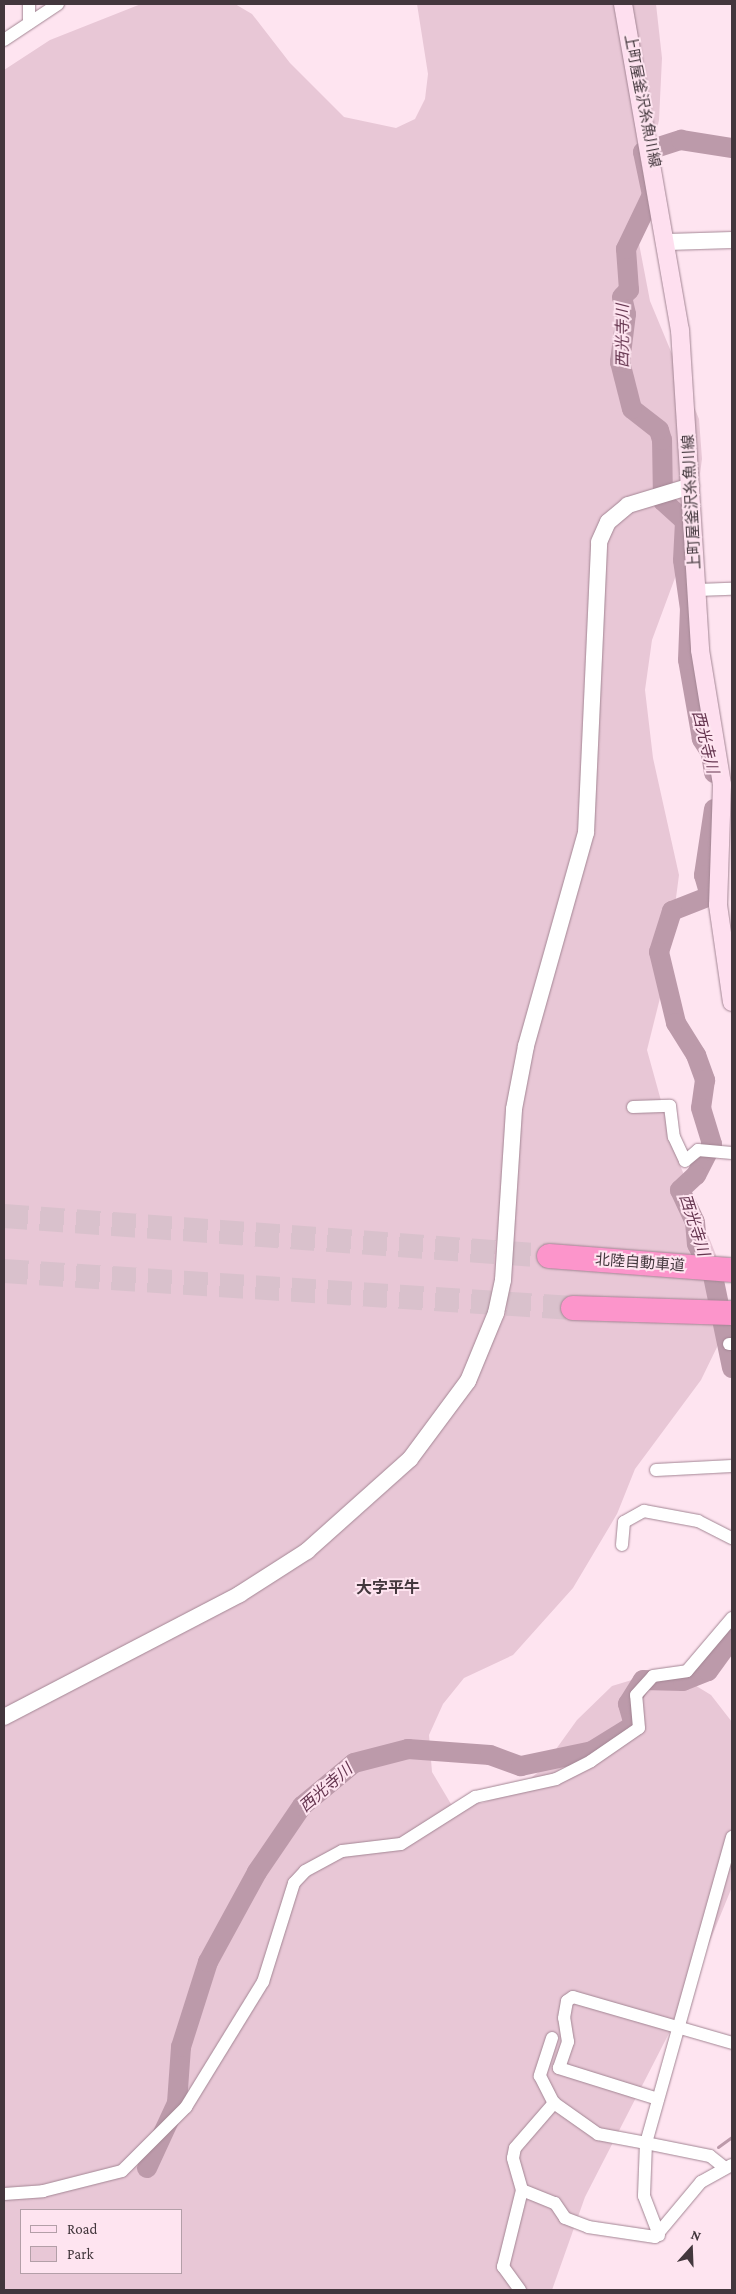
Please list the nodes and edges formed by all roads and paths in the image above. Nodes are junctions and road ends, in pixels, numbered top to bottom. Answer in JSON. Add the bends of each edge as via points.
{"nodes":[{"id":1,"x":29,"y":4,"type":"edge"},
{"id":2,"x":58,"y":4,"type":"edge"},
{"id":3,"x":624,"y":4,"type":"edge"},
{"id":4,"x":29,"y":23,"type":"junction"},
{"id":5,"x":4,"y":40,"type":"edge"},
{"id":6,"x":732,"y":240,"type":"edge"},
{"id":7,"x":668,"y":242,"type":"junction"},
{"id":8,"x":691,"y":486,"type":"junction"},
{"id":9,"x":732,"y":589,"type":"edge"},
{"id":10,"x":697,"y":590,"type":"junction"},
{"id":11,"x":727,"y":846,"type":"edge"},
{"id":12,"x":732,"y":1002,"type":"edge"},
{"id":13,"x":633,"y":1107,"type":"dead end"},
{"id":14,"x":732,"y":1153,"type":"edge"},
{"id":15,"x":549,"y":1256,"type":"tunnel mouth"},
{"id":16,"x":732,"y":1270,"type":"edge"},
{"id":17,"x":572,"y":1308,"type":"tunnel mouth"},
{"id":18,"x":732,"y":1313,"type":"edge"},
{"id":19,"x":732,"y":1466,"type":"edge"},
{"id":20,"x":656,"y":1470,"type":"dead end"},
{"id":21,"x":732,"y":1538,"type":"edge"},
{"id":22,"x":622,"y":1545,"type":"dead end"},
{"id":23,"x":732,"y":1618,"type":"edge"},
{"id":24,"x":4,"y":1717,"type":"edge"},
{"id":25,"x":732,"y":1837,"type":"edge"},
{"id":26,"x":678,"y":2027,"type":"junction"},
{"id":27,"x":552,"y":2038,"type":"dead end"},
{"id":28,"x":732,"y":2043,"type":"edge"},
{"id":29,"x":658,"y":2099,"type":"junction"},
{"id":30,"x":554,"y":2103,"type":"junction"},
{"id":31,"x":646,"y":2143,"type":"junction"},
{"id":32,"x":729,"y":2166,"type":"edge"},
{"id":33,"x":522,"y":2190,"type":"junction"},
{"id":34,"x":4,"y":2194,"type":"edge"},
{"id":35,"x":659,"y":2235,"type":"junction"},
{"id":36,"x":520,"y":2290,"type":"edge"}],
"edges":[{"from":1,"to":4,"type":"street"},
{"from":2,"to":4,"type":"street"},
{"from":3,"to":7,"type":"main road","name":"上町屋釜沢糸魚川線"},
{"from":4,"to":5,"type":"street"},
{"from":6,"to":7,"type":"street"},
{"from":7,"to":8,"type":"main road","name":"上町屋釜沢糸魚川線"},
{"from":8,"to":10,"type":"main road","name":"上町屋釜沢糸魚川線"},
{"from":8,"to":24,"type":"street","via":[[628,505],[608,522],[599,542],[586,833],[526,1046],[514,1109],[503,1280],[496,1313],[468,1381],[410,1459],[307,1550],[240,1594]]},
{"from":9,"to":10,"type":"street"},
{"from":10,"to":11,"type":"main road","name":"上町屋釜沢糸魚川線","via":[[700,650],[722,784]]},
{"from":11,"to":12,"type":"main road","name":"上町屋釜沢糸魚川線","via":[[720,927]]},
{"from":13,"to":14,"type":"street","via":[[670,1106],[674,1137],[685,1162],[698,1150]]},
{"from":15,"to":16,"type":"highway","name":"北陸自動車道"},
{"from":17,"to":18,"type":"highway"},
{"from":19,"to":20,"type":"street"},
{"from":21,"to":22,"type":"street","via":[[698,1521],[644,1511],[624,1522]]},
{"from":23,"to":34,"type":"street","via":[[688,1671],[653,1676],[636,1695],[639,1728],[591,1761],[556,1778],[475,1797],[401,1844],[342,1851],[324,1857],[305,1872],[294,1883],[263,1982],[186,2107],[122,2171],[43,2191]]},
{"from":25,"to":26,"type":"street"},
{"from":26,"to":28,"type":"street"},
{"from":26,"to":29,"type":"street"},
{"from":26,"to":29,"type":"street","via":[[573,1997],[567,2001],[564,2018],[568,2042],[559,2068]]},
{"from":27,"to":30,"type":"street","via":[[540,2076]]},
{"from":29,"to":31,"type":"street"},
{"from":30,"to":31,"type":"street","via":[[598,2134]]},
{"from":30,"to":33,"type":"street","via":[[515,2148],[514,2168]]},
{"from":31,"to":32,"type":"street","via":[[710,2156]]},
{"from":31,"to":35,"type":"street","via":[[644,2196]]},
{"from":32,"to":35,"type":"street","via":[[694,2189]]},
{"from":33,"to":35,"type":"street","via":[[555,2203],[565,2218],[588,2227]]},
{"from":33,"to":36,"type":"street","via":[[503,2267]]}]}
